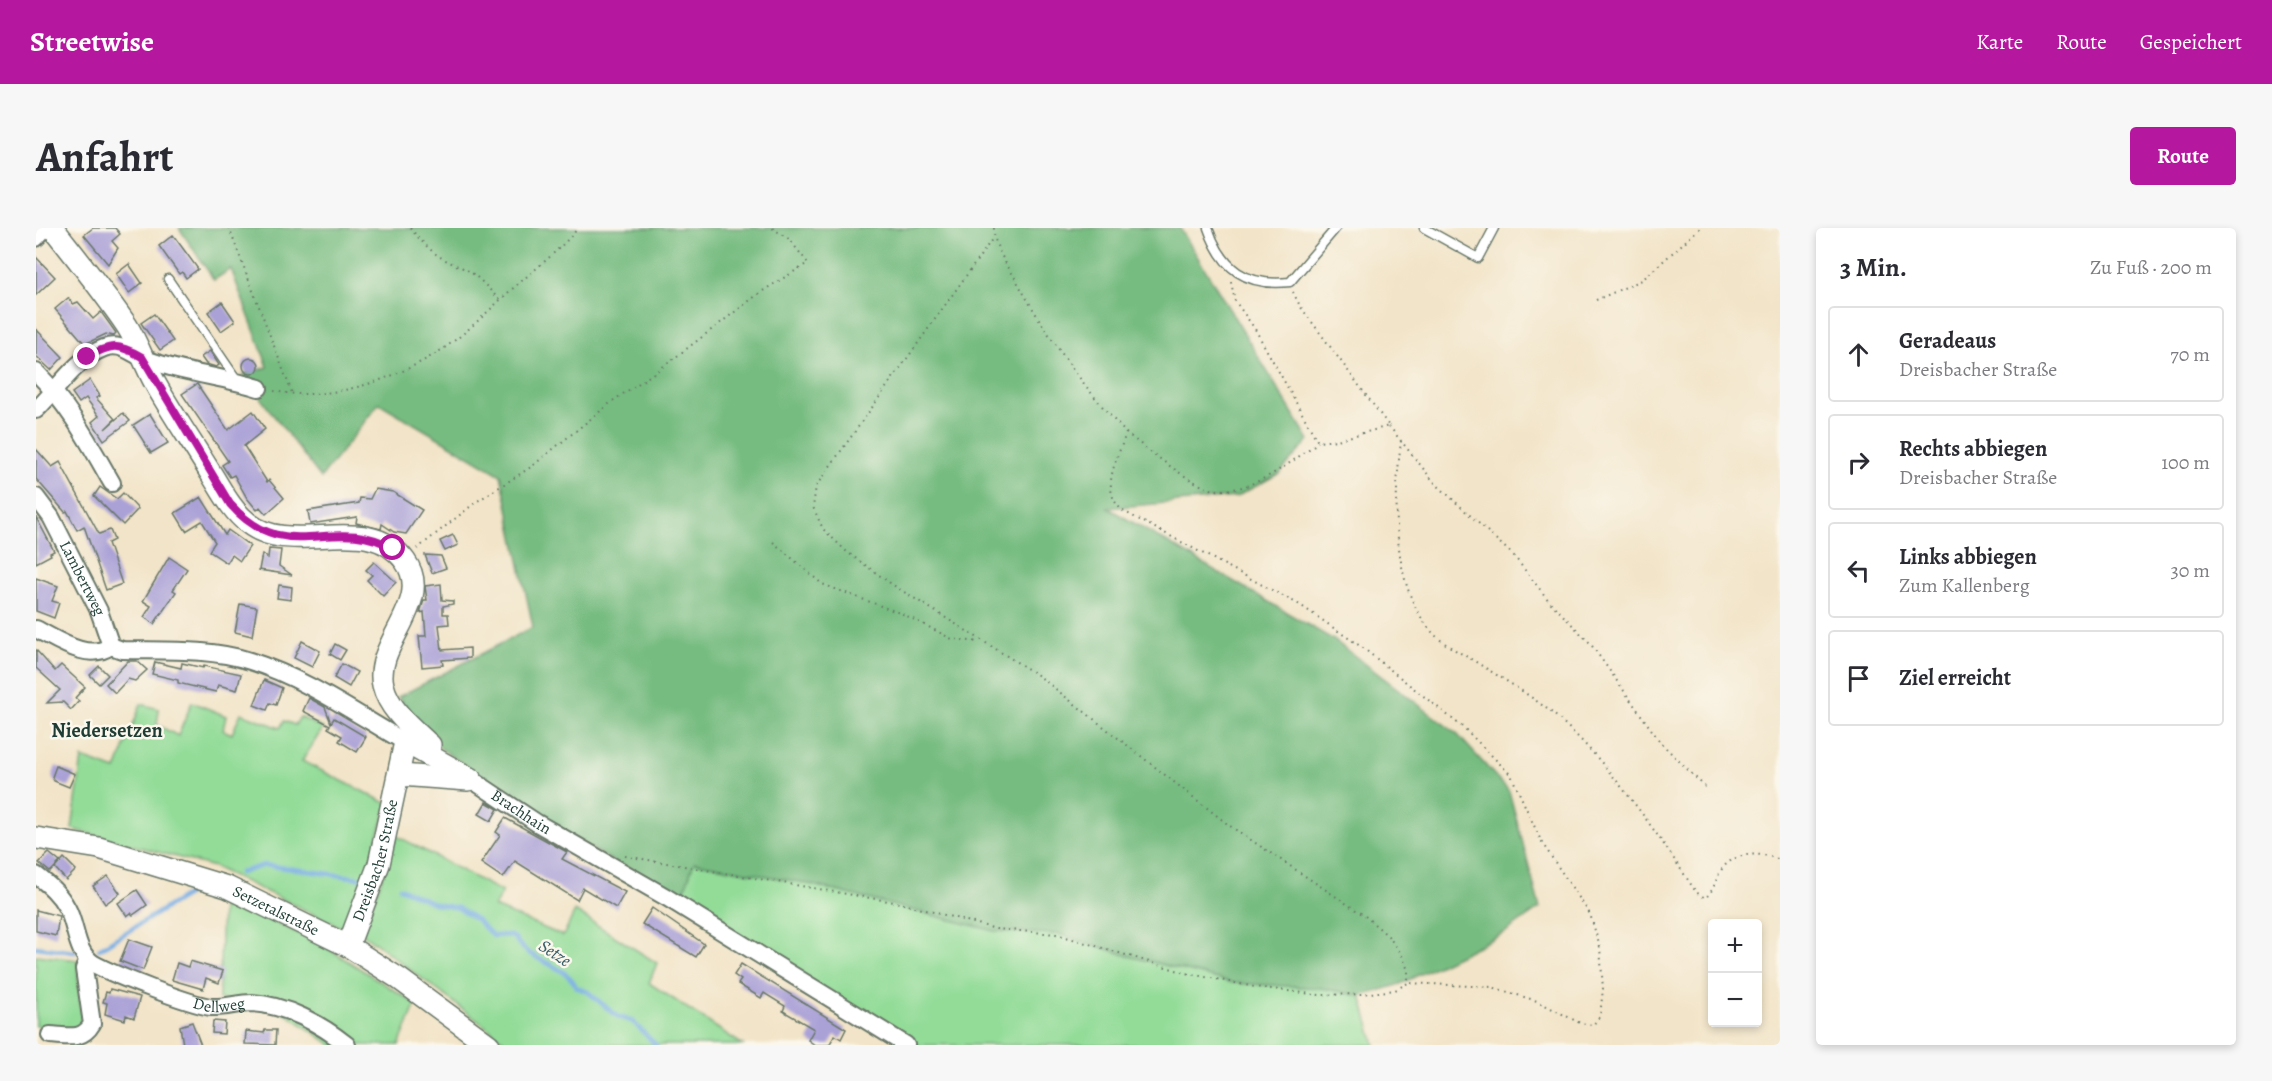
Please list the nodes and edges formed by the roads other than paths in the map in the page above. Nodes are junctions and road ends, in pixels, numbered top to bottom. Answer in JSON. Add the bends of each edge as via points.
{"nodes":[{"id":1,"x":45,"y":228,"type":"edge"},
{"id":2,"x":53,"y":228,"type":"edge"},
{"id":3,"x":1208,"y":228,"type":"edge"},
{"id":4,"x":1336,"y":228,"type":"edge"},
{"id":5,"x":1424,"y":228,"type":"edge"},
{"id":6,"x":1494,"y":228,"type":"edge"},
{"id":7,"x":36,"y":238,"type":"edge"},
{"id":8,"x":168,"y":279,"type":"dead end"},
{"id":9,"x":142,"y":357,"type":"junction"},
{"id":10,"x":36,"y":372,"type":"edge"},
{"id":11,"x":238,"y":382,"type":"junction"},
{"id":12,"x":260,"y":388,"type":"road end"},
{"id":13,"x":56,"y":392,"type":"junction"},
{"id":14,"x":36,"y":410,"type":"edge"},
{"id":15,"x":112,"y":483,"type":"dead end"},
{"id":16,"x":36,"y":497,"type":"edge"},
{"id":17,"x":36,"y":629,"type":"edge"},
{"id":18,"x":111,"y":646,"type":"junction"},
{"id":19,"x":405,"y":742,"type":"junction"},
{"id":20,"x":428,"y":754,"type":"junction"},
{"id":21,"x":400,"y":775,"type":"junction"},
{"id":22,"x":471,"y":779,"type":"junction"},
{"id":23,"x":36,"y":838,"type":"edge"},
{"id":24,"x":36,"y":875,"type":"edge"},
{"id":25,"x":348,"y":946,"type":"junction"},
{"id":26,"x":88,"y":960,"type":"junction"},
{"id":27,"x":50,"y":1035,"type":"dead end"},
{"id":28,"x":347,"y":1045,"type":"edge"},
{"id":29,"x":489,"y":1045,"type":"edge"},
{"id":30,"x":906,"y":1045,"type":"edge"}],
"edges":[{"from":1,"to":7,"type":"street"},
{"from":2,"to":9,"type":"street","via":[[128,328]]},
{"from":3,"to":4,"type":"lane","via":[[1232,270],[1261,281],[1290,282]]},
{"from":5,"to":6,"type":"lane","via":[[1479,258]]},
{"from":8,"to":11,"type":"lane"},
{"from":9,"to":11,"type":"street","via":[[209,378]]},
{"from":9,"to":13,"type":"street","via":[[121,345],[106,347],[87,357]]},
{"from":9,"to":20,"type":"street","via":[[230,504],[248,523],[278,537],[343,535],[371,539],[393,548],[404,560],[412,577],[411,598],[386,659],[383,684],[390,703],[430,745]]},
{"from":10,"to":13,"type":"street"},
{"from":11,"to":12,"type":"street"},
{"from":13,"to":14,"type":"street"},
{"from":13,"to":15,"type":"street","via":[[75,417]]},
{"from":16,"to":18,"type":"street","name":"Lambertweg","via":[[51,517],[99,611]]},
{"from":17,"to":18,"type":"street","via":[[93,653]]},
{"from":18,"to":19,"type":"street","name":"Brachhain","via":[[249,660],[298,681]]},
{"from":19,"to":20,"type":"street","name":"Brachhain"},
{"from":19,"to":21,"type":"street","name":"Dreisbacher Straße"},
{"from":20,"to":22,"type":"street","name":"Brachhain"},
{"from":21,"to":22,"type":"street","via":[[464,782]]},
{"from":21,"to":25,"type":"street","name":"Dreisbacher Straße","via":[[379,864]]},
{"from":22,"to":30,"type":"street","name":"Brachhain","via":[[537,823]]},
{"from":23,"to":25,"type":"street","name":"Setzetalstraße","via":[[99,848],[227,887]]},
{"from":24,"to":26,"type":"street","via":[[57,891],[69,909],[82,954]]},
{"from":25,"to":29,"type":"street","name":"Setzetalstraße"},
{"from":26,"to":27,"type":"street","via":[[84,969],[92,1024],[79,1037]]},
{"from":26,"to":28,"type":"street","name":"Dellweg","via":[[212,1007],[250,1003],[281,1008],[334,1034]]}]}
